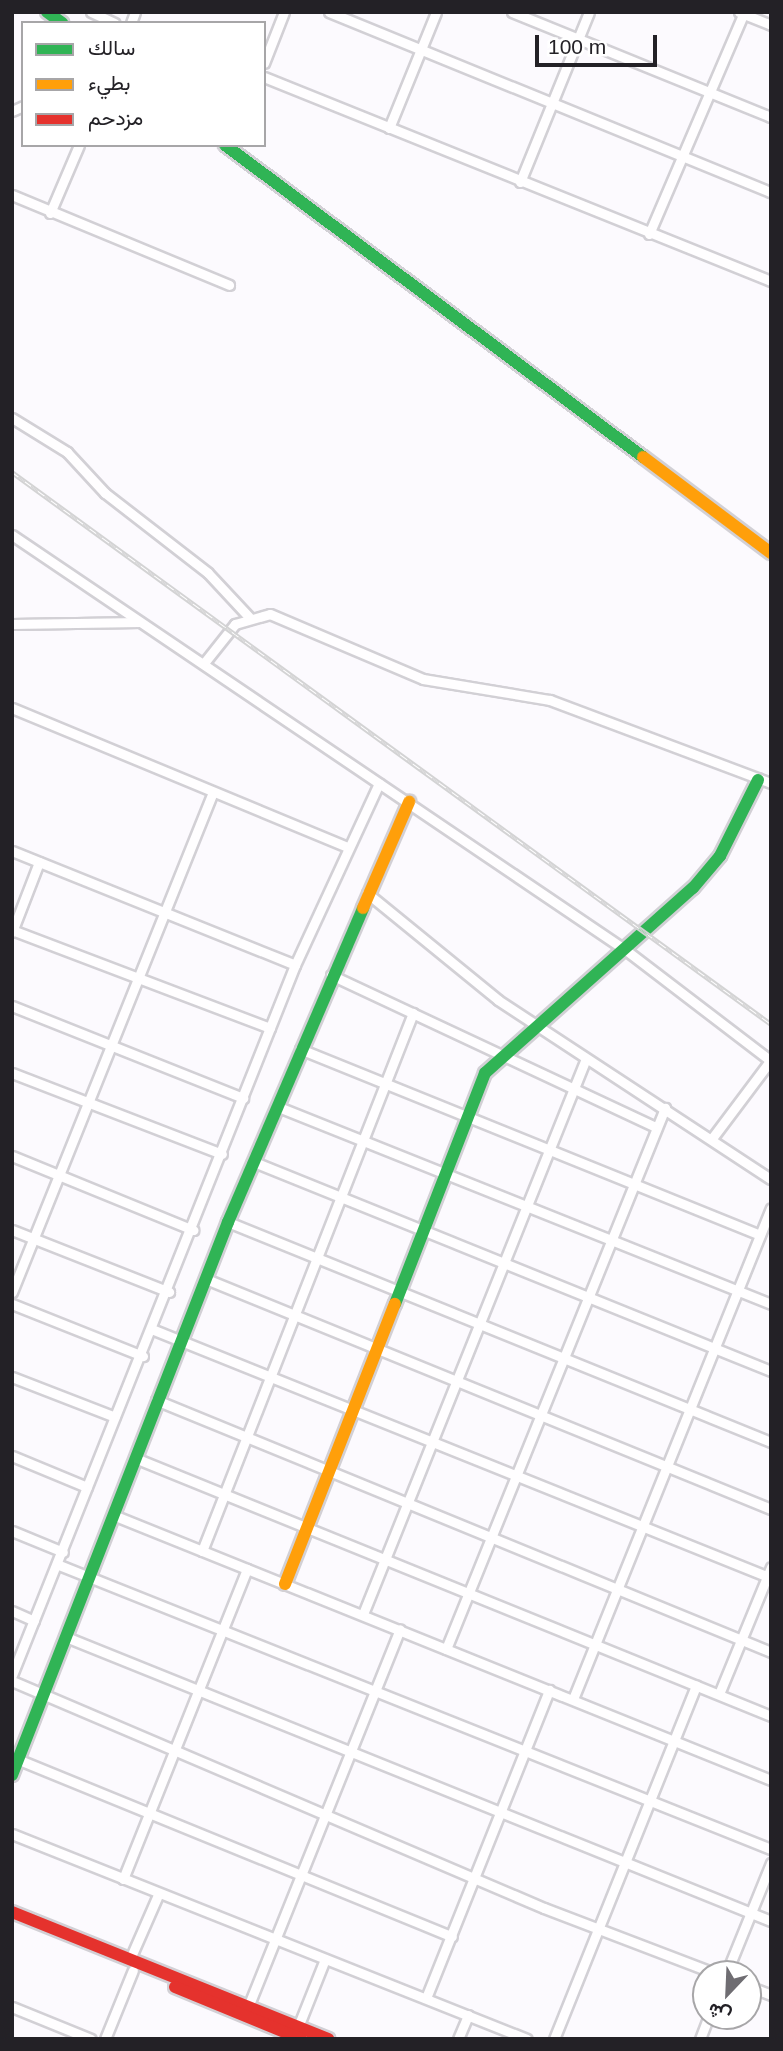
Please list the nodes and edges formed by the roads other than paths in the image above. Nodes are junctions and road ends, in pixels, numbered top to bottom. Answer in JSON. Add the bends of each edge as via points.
{"nodes":[{"id":1,"x":91,"y":12,"type":"edge"},
{"id":2,"x":284,"y":12,"type":"edge"},
{"id":3,"x":329,"y":12,"type":"edge"},
{"id":4,"x":436,"y":12,"type":"edge"},
{"id":5,"x":512,"y":12,"type":"edge"},
{"id":6,"x":589,"y":12,"type":"edge"},
{"id":7,"x":742,"y":13,"type":"edge"},
{"id":8,"x":111,"y":21,"type":"edge"},
{"id":9,"x":771,"y":25,"type":"edge"},
{"id":10,"x":577,"y":38,"type":"junction"},
{"id":11,"x":421,"y":48,"type":"junction"},
{"id":12,"x":266,"y":58,"type":"edge"},
{"id":13,"x":266,"y":78,"type":"edge"},
{"id":14,"x":708,"y":92,"type":"junction"},
{"id":15,"x":552,"y":100,"type":"junction"},
{"id":16,"x":771,"y":117,"type":"edge"},
{"id":17,"x":389,"y":128,"type":"junction"},
{"id":18,"x":78,"y":147,"type":"edge"},
{"id":19,"x":228,"y":147,"type":"edge"},
{"id":20,"x":682,"y":155,"type":"junction"},
{"id":21,"x":520,"y":182,"type":"junction"},
{"id":22,"x":771,"y":192,"type":"edge"},
{"id":23,"x":12,"y":195,"type":"edge"},
{"id":24,"x":50,"y":213,"type":"junction"},
{"id":25,"x":649,"y":234,"type":"junction"},
{"id":26,"x":771,"y":281,"type":"edge"},
{"id":27,"x":229,"y":285,"type":"dead end"},
{"id":28,"x":12,"y":418,"type":"edge"},
{"id":29,"x":12,"y":535,"type":"edge"},
{"id":30,"x":771,"y":552,"type":"edge"},
{"id":31,"x":249,"y":617,"type":"junction"},
{"id":32,"x":139,"y":622,"type":"junction"},
{"id":33,"x":12,"y":624,"type":"edge"},
{"id":34,"x":204,"y":663,"type":"junction"},
{"id":35,"x":12,"y":708,"type":"edge"},
{"id":36,"x":764,"y":781,"type":"edge"},
{"id":37,"x":379,"y":783,"type":"junction"},
{"id":38,"x":213,"y":792,"type":"junction"},
{"id":39,"x":410,"y":802,"type":"junction"},
{"id":40,"x":348,"y":847,"type":"junction"},
{"id":41,"x":12,"y":851,"type":"edge"},
{"id":42,"x":39,"y":862,"type":"junction"},
{"id":43,"x":366,"y":894,"type":"junction"},
{"id":44,"x":167,"y":912,"type":"junction"},
{"id":45,"x":12,"y":930,"type":"edge"},
{"id":46,"x":627,"y":951,"type":"junction"},
{"id":47,"x":295,"y":965,"type":"junction"},
{"id":48,"x":331,"y":975,"type":"junction"},
{"id":49,"x":139,"y":976,"type":"junction"},
{"id":50,"x":12,"y":1006,"type":"edge"},
{"id":51,"x":413,"y":1013,"type":"junction"},
{"id":52,"x":270,"y":1028,"type":"junction"},
{"id":53,"x":538,"y":1028,"type":"junction"},
{"id":54,"x":112,"y":1044,"type":"junction"},
{"id":55,"x":300,"y":1049,"type":"junction"},
{"id":56,"x":504,"y":1056,"type":"junction"},
{"id":57,"x":585,"y":1061,"type":"junction"},
{"id":58,"x":770,"y":1061,"type":"edge"},
{"id":59,"x":12,"y":1073,"type":"edge"},
{"id":60,"x":385,"y":1083,"type":"junction"},
{"id":61,"x":575,"y":1088,"type":"junction"},
{"id":62,"x":243,"y":1098,"type":"junction"},
{"id":63,"x":89,"y":1103,"type":"junction"},
{"id":64,"x":276,"y":1106,"type":"junction"},
{"id":65,"x":664,"y":1108,"type":"junction"},
{"id":66,"x":468,"y":1117,"type":"junction"},
{"id":67,"x":656,"y":1126,"type":"junction"},
{"id":68,"x":713,"y":1137,"type":"junction"},
{"id":69,"x":362,"y":1142,"type":"junction"},
{"id":70,"x":549,"y":1149,"type":"junction"},
{"id":71,"x":222,"y":1154,"type":"junction"},
{"id":72,"x":12,"y":1156,"type":"edge"},
{"id":73,"x":254,"y":1162,"type":"junction"},
{"id":74,"x":60,"y":1174,"type":"junction"},
{"id":75,"x":446,"y":1174,"type":"junction"},
{"id":76,"x":771,"y":1179,"type":"edge"},
{"id":77,"x":633,"y":1184,"type":"junction"},
{"id":78,"x":339,"y":1197,"type":"junction"},
{"id":79,"x":527,"y":1207,"type":"junction"},
{"id":80,"x":771,"y":1208,"type":"edge"},
{"id":81,"x":229,"y":1222,"type":"junction"},
{"id":82,"x":424,"y":1229,"type":"junction"},
{"id":83,"x":12,"y":1230,"type":"edge"},
{"id":84,"x":193,"y":1230,"type":"junction"},
{"id":85,"x":760,"y":1235,"type":"junction"},
{"id":86,"x":35,"y":1239,"type":"junction"},
{"id":87,"x":611,"y":1240,"type":"junction"},
{"id":88,"x":316,"y":1257,"type":"junction"},
{"id":89,"x":503,"y":1263,"type":"junction"},
{"id":90,"x":206,"y":1279,"type":"junction"},
{"id":91,"x":398,"y":1290,"type":"junction"},
{"id":92,"x":738,"y":1291,"type":"junction"},
{"id":93,"x":12,"y":1292,"type":"edge"},
{"id":94,"x":169,"y":1292,"type":"junction"},
{"id":95,"x":588,"y":1295,"type":"junction"},
{"id":96,"x":12,"y":1304,"type":"edge"},
{"id":97,"x":771,"y":1304,"type":"edge"},
{"id":98,"x":292,"y":1316,"type":"junction"},
{"id":99,"x":479,"y":1324,"type":"junction"},
{"id":100,"x":154,"y":1330,"type":"junction"},
{"id":101,"x":181,"y":1341,"type":"junction"},
{"id":102,"x":715,"y":1346,"type":"junction"},
{"id":103,"x":374,"y":1349,"type":"junction"},
{"id":104,"x":143,"y":1356,"type":"junction"},
{"id":105,"x":561,"y":1358,"type":"junction"},
{"id":106,"x":771,"y":1371,"type":"edge"},
{"id":107,"x":12,"y":1377,"type":"edge"},
{"id":108,"x":267,"y":1379,"type":"junction"},
{"id":109,"x":456,"y":1382,"type":"junction"},
{"id":110,"x":156,"y":1400,"type":"junction"},
{"id":111,"x":690,"y":1409,"type":"junction"},
{"id":112,"x":351,"y":1410,"type":"junction"},
{"id":113,"x":538,"y":1415,"type":"junction"},
{"id":114,"x":115,"y":1417,"type":"junction"},
{"id":115,"x":246,"y":1436,"type":"junction"},
{"id":116,"x":771,"y":1442,"type":"edge"},
{"id":117,"x":431,"y":1443,"type":"junction"},
{"id":118,"x":12,"y":1456,"type":"edge"},
{"id":119,"x":135,"y":1458,"type":"junction"},
{"id":120,"x":667,"y":1467,"type":"junction"},
{"id":121,"x":328,"y":1469,"type":"junction"},
{"id":122,"x":513,"y":1477,"type":"junction"},
{"id":123,"x":87,"y":1487,"type":"junction"},
{"id":124,"x":224,"y":1494,"type":"junction"},
{"id":125,"x":407,"y":1502,"type":"junction"},
{"id":126,"x":771,"y":1509,"type":"edge"},
{"id":127,"x":113,"y":1515,"type":"junction"},
{"id":128,"x":306,"y":1527,"type":"junction"},
{"id":129,"x":642,"y":1530,"type":"junction"},
{"id":130,"x":12,"y":1531,"type":"edge"},
{"id":131,"x":490,"y":1535,"type":"junction"},
{"id":132,"x":202,"y":1551,"type":"junction"},
{"id":133,"x":63,"y":1552,"type":"junction"},
{"id":134,"x":384,"y":1558,"type":"junction"},
{"id":135,"x":59,"y":1565,"type":"junction"},
{"id":136,"x":247,"y":1569,"type":"junction"},
{"id":137,"x":89,"y":1574,"type":"junction"},
{"id":138,"x":770,"y":1574,"type":"edge"},
{"id":139,"x":285,"y":1584,"type":"junction"},
{"id":140,"x":619,"y":1587,"type":"junction"},
{"id":141,"x":468,"y":1593,"type":"junction"},
{"id":142,"x":12,"y":1611,"type":"edge"},
{"id":143,"x":363,"y":1614,"type":"junction"},
{"id":144,"x":34,"y":1621,"type":"junction"},
{"id":145,"x":223,"y":1627,"type":"junction"},
{"id":146,"x":400,"y":1629,"type":"junction"},
{"id":147,"x":66,"y":1637,"type":"junction"},
{"id":148,"x":741,"y":1640,"type":"junction"},
{"id":149,"x":596,"y":1643,"type":"junction"},
{"id":150,"x":446,"y":1649,"type":"junction"},
{"id":151,"x":771,"y":1652,"type":"edge"},
{"id":152,"x":12,"y":1675,"type":"edge"},
{"id":153,"x":12,"y":1681,"type":"edge"},
{"id":154,"x":696,"y":1685,"type":"junction"},
{"id":155,"x":198,"y":1689,"type":"junction"},
{"id":156,"x":375,"y":1689,"type":"junction"},
{"id":157,"x":549,"y":1690,"type":"junction"},
{"id":158,"x":719,"y":1694,"type":"junction"},
{"id":159,"x":46,"y":1697,"type":"junction"},
{"id":160,"x":573,"y":1699,"type":"junction"},
{"id":161,"x":771,"y":1716,"type":"edge"},
{"id":162,"x":674,"y":1741,"type":"junction"},
{"id":163,"x":527,"y":1749,"type":"junction"},
{"id":164,"x":353,"y":1750,"type":"junction"},
{"id":165,"x":174,"y":1752,"type":"junction"},
{"id":166,"x":15,"y":1759,"type":"edge"},
{"id":167,"x":12,"y":1775,"type":"edge"},
{"id":168,"x":771,"y":1780,"type":"edge"},
{"id":169,"x":650,"y":1803,"type":"junction"},
{"id":170,"x":503,"y":1811,"type":"junction"},
{"id":171,"x":150,"y":1814,"type":"junction"},
{"id":172,"x":326,"y":1816,"type":"junction"},
{"id":173,"x":12,"y":1834,"type":"edge"},
{"id":174,"x":771,"y":1849,"type":"edge"},
{"id":175,"x":626,"y":1863,"type":"junction"},
{"id":176,"x":771,"y":1863,"type":"edge"},
{"id":177,"x":302,"y":1875,"type":"junction"},
{"id":178,"x":477,"y":1878,"type":"junction"},
{"id":179,"x":123,"y":1879,"type":"junction"},
{"id":180,"x":158,"y":1895,"type":"junction"},
{"id":181,"x":12,"y":1912,"type":"edge"},
{"id":182,"x":751,"y":1913,"type":"junction"},
{"id":183,"x":12,"y":1921,"type":"edge"},
{"id":184,"x":771,"y":1921,"type":"edge"},
{"id":185,"x":600,"y":1927,"type":"junction"},
{"id":186,"x":452,"y":1937,"type":"junction"},
{"id":187,"x":276,"y":1940,"type":"junction"},
{"id":188,"x":325,"y":1959,"type":"junction"},
{"id":189,"x":732,"y":1960,"type":"edge"},
{"id":190,"x":131,"y":1964,"type":"junction"},
{"id":191,"x":692,"y":1964,"type":"edge"},
{"id":192,"x":426,"y":1998,"type":"junction"},
{"id":193,"x":12,"y":2007,"type":"edge"},
{"id":194,"x":248,"y":2007,"type":"junction"},
{"id":195,"x":468,"y":2015,"type":"junction"},
{"id":196,"x":297,"y":2035,"type":"edge"},
{"id":197,"x":91,"y":2039,"type":"edge"},
{"id":198,"x":105,"y":2039,"type":"edge"},
{"id":199,"x":328,"y":2039,"type":"edge"},
{"id":200,"x":458,"y":2039,"type":"edge"},
{"id":201,"x":527,"y":2039,"type":"edge"},
{"id":202,"x":554,"y":2039,"type":"edge"}],
"edges":[{"from":1,"to":8,"type":"street"},
{"from":2,"to":12,"type":"street"},
{"from":3,"to":11,"type":"street"},
{"from":4,"to":11,"type":"street"},
{"from":5,"to":10,"type":"street"},
{"from":6,"to":10,"type":"street"},
{"from":7,"to":9,"type":"street"},
{"from":7,"to":14,"type":"street"},
{"from":10,"to":14,"type":"street"},
{"from":10,"to":15,"type":"street"},
{"from":11,"to":15,"type":"street"},
{"from":11,"to":17,"type":"street"},
{"from":13,"to":17,"type":"street"},
{"from":14,"to":16,"type":"street"},
{"from":14,"to":20,"type":"street"},
{"from":15,"to":20,"type":"street"},
{"from":15,"to":21,"type":"street"},
{"from":17,"to":21,"type":"street"},
{"from":18,"to":24,"type":"street"},
{"from":19,"to":30,"type":"street"},
{"from":20,"to":22,"type":"street"},
{"from":20,"to":25,"type":"street"},
{"from":21,"to":25,"type":"street"},
{"from":23,"to":24,"type":"street"},
{"from":24,"to":27,"type":"street"},
{"from":25,"to":26,"type":"street"},
{"from":28,"to":31,"type":"street","via":[[67,452],[105,494],[208,573]]},
{"from":29,"to":32,"type":"street"},
{"from":31,"to":34,"type":"street","via":[[235,624]]},
{"from":31,"to":36,"type":"street","via":[[270,614],[301,624],[444,686],[550,700]]},
{"from":32,"to":33,"type":"street"},
{"from":32,"to":34,"type":"street"},
{"from":34,"to":37,"type":"street"},
{"from":35,"to":38,"type":"street"},
{"from":36,"to":46,"type":"street","via":[[708,872]]},
{"from":37,"to":39,"type":"street"},
{"from":37,"to":40,"type":"street"},
{"from":38,"to":40,"type":"street"},
{"from":38,"to":44,"type":"street"},
{"from":39,"to":43,"type":"street"},
{"from":39,"to":46,"type":"street"},
{"from":40,"to":47,"type":"street"},
{"from":41,"to":42,"type":"street"},
{"from":42,"to":44,"type":"street"},
{"from":42,"to":45,"type":"street"},
{"from":43,"to":48,"type":"street"},
{"from":43,"to":53,"type":"street"},
{"from":44,"to":47,"type":"street"},
{"from":44,"to":49,"type":"street"},
{"from":45,"to":49,"type":"street"},
{"from":46,"to":53,"type":"street","via":[[585,979]]},
{"from":46,"to":58,"type":"street"},
{"from":47,"to":52,"type":"street"},
{"from":48,"to":51,"type":"street"},
{"from":48,"to":55,"type":"street"},
{"from":49,"to":52,"type":"street"},
{"from":49,"to":54,"type":"street"},
{"from":50,"to":54,"type":"street"},
{"from":51,"to":56,"type":"street"},
{"from":51,"to":60,"type":"street"},
{"from":52,"to":62,"type":"street"},
{"from":53,"to":56,"type":"street"},
{"from":53,"to":57,"type":"street"},
{"from":54,"to":62,"type":"street"},
{"from":54,"to":63,"type":"street"},
{"from":55,"to":60,"type":"street"},
{"from":55,"to":64,"type":"street"},
{"from":56,"to":61,"type":"street"},
{"from":56,"to":66,"type":"street","via":[[485,1073]]},
{"from":57,"to":61,"type":"street"},
{"from":57,"to":65,"type":"street"},
{"from":58,"to":68,"type":"street"},
{"from":59,"to":63,"type":"street"},
{"from":60,"to":66,"type":"street"},
{"from":60,"to":69,"type":"street"},
{"from":61,"to":67,"type":"street"},
{"from":61,"to":70,"type":"street"},
{"from":62,"to":71,"type":"street"},
{"from":63,"to":71,"type":"street"},
{"from":63,"to":74,"type":"street"},
{"from":64,"to":69,"type":"street"},
{"from":64,"to":73,"type":"street"},
{"from":65,"to":67,"type":"street"},
{"from":65,"to":68,"type":"street"},
{"from":66,"to":70,"type":"street"},
{"from":66,"to":75,"type":"street"},
{"from":67,"to":77,"type":"street"},
{"from":68,"to":76,"type":"street"},
{"from":69,"to":75,"type":"street"},
{"from":69,"to":78,"type":"street"},
{"from":70,"to":77,"type":"street"},
{"from":70,"to":79,"type":"street"},
{"from":71,"to":84,"type":"street"},
{"from":72,"to":74,"type":"street"},
{"from":73,"to":78,"type":"street"},
{"from":73,"to":81,"type":"street"},
{"from":74,"to":84,"type":"street"},
{"from":74,"to":86,"type":"street"},
{"from":75,"to":79,"type":"street"},
{"from":75,"to":82,"type":"street"},
{"from":77,"to":85,"type":"street"},
{"from":77,"to":87,"type":"street"},
{"from":78,"to":82,"type":"street"},
{"from":78,"to":88,"type":"street"},
{"from":79,"to":87,"type":"street"},
{"from":79,"to":89,"type":"street"},
{"from":80,"to":85,"type":"street"},
{"from":81,"to":88,"type":"street"},
{"from":81,"to":90,"type":"street"},
{"from":82,"to":89,"type":"street"},
{"from":82,"to":91,"type":"street"},
{"from":83,"to":86,"type":"street"},
{"from":84,"to":94,"type":"street"},
{"from":85,"to":92,"type":"street"},
{"from":86,"to":93,"type":"street"},
{"from":86,"to":94,"type":"street"},
{"from":87,"to":92,"type":"street"},
{"from":87,"to":95,"type":"street"},
{"from":88,"to":91,"type":"street"},
{"from":88,"to":98,"type":"street"},
{"from":89,"to":95,"type":"street"},
{"from":89,"to":99,"type":"street"},
{"from":90,"to":98,"type":"street"},
{"from":90,"to":101,"type":"street"},
{"from":91,"to":99,"type":"street"},
{"from":91,"to":103,"type":"street"},
{"from":92,"to":97,"type":"street"},
{"from":92,"to":102,"type":"street"},
{"from":94,"to":100,"type":"street"},
{"from":95,"to":102,"type":"street"},
{"from":95,"to":105,"type":"street"},
{"from":96,"to":104,"type":"street"},
{"from":98,"to":103,"type":"street"},
{"from":98,"to":108,"type":"street"},
{"from":99,"to":105,"type":"street"},
{"from":99,"to":109,"type":"street"},
{"from":100,"to":101,"type":"street"},
{"from":100,"to":104,"type":"street"},
{"from":101,"to":108,"type":"street"},
{"from":101,"to":110,"type":"street"},
{"from":102,"to":106,"type":"street"},
{"from":102,"to":111,"type":"street"},
{"from":103,"to":109,"type":"street"},
{"from":103,"to":112,"type":"street"},
{"from":104,"to":114,"type":"street"},
{"from":105,"to":111,"type":"street"},
{"from":105,"to":113,"type":"street"},
{"from":107,"to":114,"type":"street"},
{"from":108,"to":112,"type":"street"},
{"from":108,"to":115,"type":"street"},
{"from":109,"to":113,"type":"street"},
{"from":109,"to":117,"type":"street"},
{"from":110,"to":115,"type":"street"},
{"from":110,"to":119,"type":"street"},
{"from":111,"to":116,"type":"street"},
{"from":111,"to":120,"type":"street"},
{"from":112,"to":117,"type":"street"},
{"from":112,"to":121,"type":"street"},
{"from":113,"to":120,"type":"street"},
{"from":113,"to":122,"type":"street"},
{"from":114,"to":123,"type":"street"},
{"from":115,"to":121,"type":"street"},
{"from":115,"to":124,"type":"street"},
{"from":117,"to":122,"type":"street"},
{"from":117,"to":125,"type":"street"},
{"from":118,"to":123,"type":"street"},
{"from":119,"to":124,"type":"street"},
{"from":119,"to":127,"type":"street"},
{"from":120,"to":126,"type":"street"},
{"from":120,"to":129,"type":"street"},
{"from":121,"to":125,"type":"street"},
{"from":121,"to":128,"type":"street"},
{"from":122,"to":129,"type":"street"},
{"from":122,"to":131,"type":"street"},
{"from":123,"to":133,"type":"street"},
{"from":124,"to":128,"type":"street"},
{"from":124,"to":132,"type":"street"},
{"from":125,"to":131,"type":"street"},
{"from":125,"to":134,"type":"street"},
{"from":127,"to":132,"type":"street"},
{"from":127,"to":137,"type":"street"},
{"from":128,"to":134,"type":"street"},
{"from":128,"to":139,"type":"street"},
{"from":129,"to":138,"type":"street"},
{"from":129,"to":140,"type":"street"},
{"from":130,"to":133,"type":"street"},
{"from":131,"to":140,"type":"street"},
{"from":131,"to":141,"type":"street"},
{"from":132,"to":136,"type":"street"},
{"from":133,"to":135,"type":"street"},
{"from":134,"to":141,"type":"street"},
{"from":134,"to":143,"type":"street"},
{"from":135,"to":137,"type":"street"},
{"from":135,"to":144,"type":"street"},
{"from":136,"to":139,"type":"street"},
{"from":136,"to":145,"type":"street"},
{"from":137,"to":145,"type":"street"},
{"from":137,"to":147,"type":"street"},
{"from":138,"to":148,"type":"street"},
{"from":139,"to":143,"type":"street"},
{"from":140,"to":148,"type":"street"},
{"from":140,"to":149,"type":"street"},
{"from":141,"to":149,"type":"street"},
{"from":141,"to":150,"type":"street"},
{"from":142,"to":144,"type":"street"},
{"from":143,"to":146,"type":"street"},
{"from":144,"to":152,"type":"street"},
{"from":145,"to":155,"type":"street"},
{"from":145,"to":156,"type":"street"},
{"from":146,"to":150,"type":"street"},
{"from":146,"to":156,"type":"street"},
{"from":147,"to":155,"type":"street"},
{"from":147,"to":159,"type":"street"},
{"from":148,"to":151,"type":"street"},
{"from":148,"to":158,"type":"street"},
{"from":149,"to":154,"type":"street"},
{"from":149,"to":160,"type":"street"},
{"from":150,"to":157,"type":"street"},
{"from":153,"to":159,"type":"street"},
{"from":154,"to":158,"type":"street"},
{"from":154,"to":162,"type":"street"},
{"from":155,"to":164,"type":"street"},
{"from":155,"to":165,"type":"street"},
{"from":156,"to":163,"type":"street"},
{"from":156,"to":164,"type":"street"},
{"from":157,"to":160,"type":"street"},
{"from":157,"to":163,"type":"street"},
{"from":158,"to":161,"type":"street"},
{"from":159,"to":165,"type":"street"},
{"from":159,"to":166,"type":"street"},
{"from":160,"to":162,"type":"street"},
{"from":162,"to":168,"type":"street"},
{"from":162,"to":169,"type":"street"},
{"from":163,"to":169,"type":"street"},
{"from":163,"to":170,"type":"street"},
{"from":164,"to":170,"type":"street"},
{"from":164,"to":172,"type":"street"},
{"from":165,"to":171,"type":"street"},
{"from":165,"to":172,"type":"street"},
{"from":166,"to":167,"type":"street"},
{"from":166,"to":171,"type":"street"},
{"from":169,"to":174,"type":"street"},
{"from":169,"to":175,"type":"street"},
{"from":170,"to":175,"type":"street"},
{"from":170,"to":178,"type":"street"},
{"from":171,"to":177,"type":"street"},
{"from":171,"to":179,"type":"street"},
{"from":172,"to":177,"type":"street"},
{"from":172,"to":178,"type":"street"},
{"from":173,"to":179,"type":"street"},
{"from":175,"to":182,"type":"street"},
{"from":175,"to":185,"type":"street"},
{"from":176,"to":182,"type":"street"},
{"from":177,"to":186,"type":"street"},
{"from":177,"to":187,"type":"street"},
{"from":178,"to":185,"type":"street"},
{"from":178,"to":186,"type":"street"},
{"from":179,"to":180,"type":"street"},
{"from":180,"to":187,"type":"street"},
{"from":180,"to":190,"type":"street"},
{"from":181,"to":190,"type":"street"},
{"from":182,"to":184,"type":"street"},
{"from":182,"to":189,"type":"street"},
{"from":183,"to":190,"type":"street"},
{"from":185,"to":191,"type":"street"},
{"from":185,"to":202,"type":"street"},
{"from":186,"to":192,"type":"street"},
{"from":187,"to":188,"type":"street"},
{"from":187,"to":194,"type":"street"},
{"from":188,"to":192,"type":"street"},
{"from":188,"to":196,"type":"street"},
{"from":190,"to":194,"type":"street"},
{"from":190,"to":196,"type":"street"},
{"from":190,"to":198,"type":"street"},
{"from":192,"to":195,"type":"street"},
{"from":193,"to":197,"type":"street"},
{"from":194,"to":196,"type":"street"},
{"from":195,"to":200,"type":"street"},
{"from":195,"to":201,"type":"street"},
{"from":196,"to":199,"type":"street"}]}
